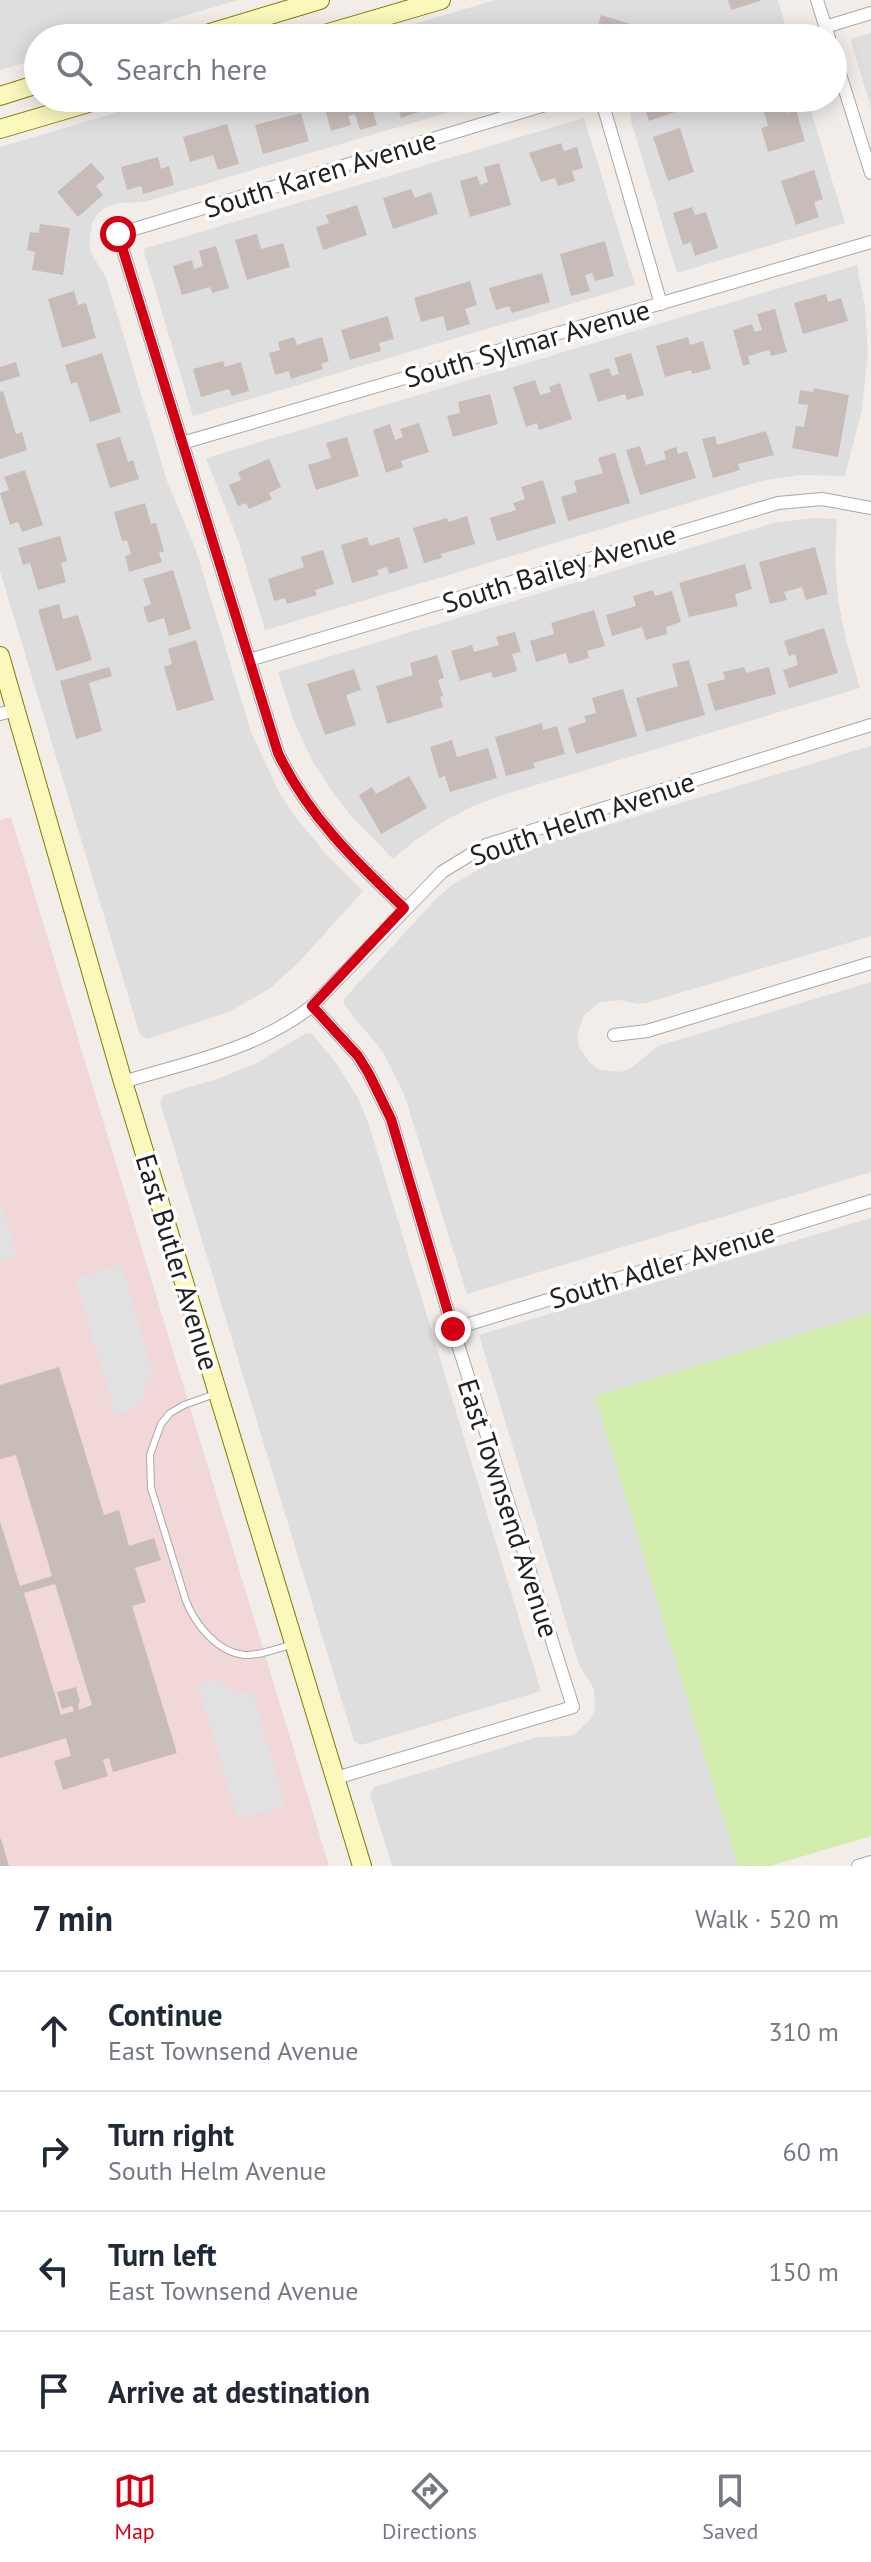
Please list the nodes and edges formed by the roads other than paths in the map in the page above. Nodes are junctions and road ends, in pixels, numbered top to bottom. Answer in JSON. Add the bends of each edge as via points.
{"nodes":[{"id":1,"x":320,"y":0,"type":"edge"},
{"id":2,"x":441,"y":0,"type":"edge"},
{"id":3,"x":817,"y":0,"type":"edge"},
{"id":4,"x":871,"y":13,"type":"edge"},
{"id":5,"x":240,"y":24,"type":"edge"},
{"id":6,"x":359,"y":24,"type":"edge"},
{"id":7,"x":824,"y":24,"type":"edge"},
{"id":8,"x":846,"y":24,"type":"edge"},
{"id":9,"x":24,"y":88,"type":"edge"},
{"id":10,"x":0,"y":96,"type":"edge"},
{"id":11,"x":847,"y":97,"type":"edge"},
{"id":12,"x":58,"y":112,"type":"edge"},
{"id":13,"x":522,"y":112,"type":"edge"},
{"id":14,"x":605,"y":112,"type":"edge"},
{"id":15,"x":0,"y":129,"type":"edge"},
{"id":16,"x":871,"y":173,"type":"edge"},
{"id":17,"x":871,"y":242,"type":"edge"},
{"id":18,"x":661,"y":304,"type":"junction"},
{"id":19,"x":182,"y":443,"type":"junction"},
{"id":20,"x":871,"y":508,"type":"edge"},
{"id":21,"x":0,"y":656,"type":"edge"},
{"id":22,"x":249,"y":660,"type":"junction"},
{"id":23,"x":8,"y":712,"type":"edge"},
{"id":24,"x":871,"y":725,"type":"edge"},
{"id":25,"x":404,"y":908,"type":"junction"},
{"id":26,"x":871,"y":963,"type":"edge"},
{"id":27,"x":312,"y":1006,"type":"junction"},
{"id":28,"x":614,"y":1035,"type":"dead end"},
{"id":29,"x":123,"y":1082,"type":"junction"},
{"id":30,"x":871,"y":1201,"type":"edge"},
{"id":31,"x":453,"y":1329,"type":"junction"},
{"id":32,"x":218,"y":1393,"type":"junction"},
{"id":33,"x":295,"y":1644,"type":"junction"},
{"id":34,"x":336,"y":1778,"type":"junction"},
{"id":35,"x":362,"y":1866,"type":"edge"}],
"edges":[{"from":1,"to":5,"type":"street"},
{"from":2,"to":6,"type":"street"},
{"from":3,"to":7,"type":"street"},
{"from":4,"to":8,"type":"street"},
{"from":9,"to":10,"type":"street"},
{"from":11,"to":16,"type":"street"},
{"from":12,"to":15,"type":"street"},
{"from":13,"to":19,"type":"street","name":"South Karen Avenue","via":[[118,234]]},
{"from":14,"to":18,"type":"street"},
{"from":17,"to":18,"type":"street","name":"South Sylmar Avenue"},
{"from":18,"to":19,"type":"street","name":"South Sylmar Avenue"},
{"from":19,"to":22,"type":"street"},
{"from":20,"to":22,"type":"street","name":"South Bailey Avenue","via":[[822,499],[778,503]]},
{"from":21,"to":23,"type":"street","name":"East Butler Avenue"},
{"from":22,"to":25,"type":"street","via":[[278,753],[300,793],[343,849]]},
{"from":23,"to":29,"type":"street","name":"East Butler Avenue"},
{"from":24,"to":25,"type":"street","name":"South Helm Avenue","via":[[486,845],[442,872]]},
{"from":25,"to":27,"type":"street","name":"South Helm Avenue"},
{"from":26,"to":28,"type":"street","via":[[647,1031]]},
{"from":27,"to":29,"type":"street","name":"South Helm Avenue","via":[[247,1044]]},
{"from":27,"to":31,"type":"street","name":"East Townsend Avenue","via":[[358,1056],[381,1096]]},
{"from":29,"to":32,"type":"street","name":"East Butler Avenue"},
{"from":30,"to":31,"type":"street","name":"South Adler Avenue"},
{"from":31,"to":34,"type":"street","name":"East Townsend Avenue","via":[[573,1707]]},
{"from":32,"to":33,"type":"street","name":"East Butler Avenue"},
{"from":32,"to":33,"type":"lane","via":[[177,1408],[161,1424],[150,1455],[154,1499],[188,1608],[208,1635],[244,1655]]},
{"from":33,"to":34,"type":"street","name":"East Butler Avenue"},
{"from":34,"to":35,"type":"street","name":"East Butler Avenue"}]}
